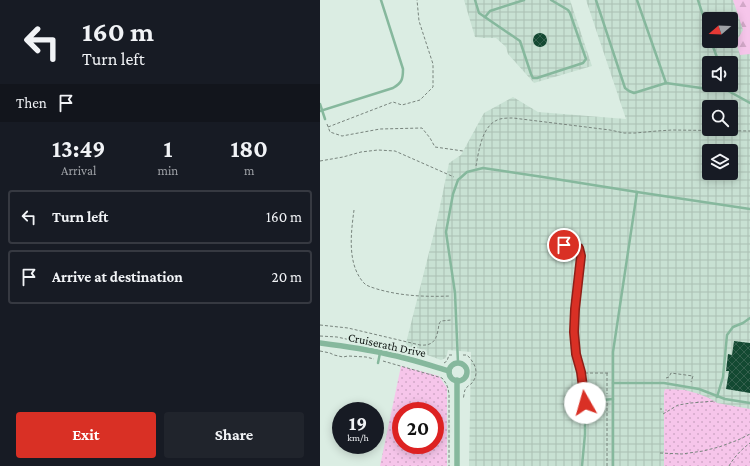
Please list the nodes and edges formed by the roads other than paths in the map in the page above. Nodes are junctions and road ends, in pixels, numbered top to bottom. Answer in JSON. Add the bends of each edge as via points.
{"nodes":[{"id":1,"x":381,"y":0,"type":"edge"},
{"id":2,"x":475,"y":0,"type":"edge"},
{"id":3,"x":524,"y":0,"type":"edge"},
{"id":4,"x":551,"y":0,"type":"edge"},
{"id":5,"x":596,"y":0,"type":"edge"},
{"id":6,"x":637,"y":0,"type":"edge"},
{"id":7,"x":698,"y":0,"type":"edge"},
{"id":8,"x":702,"y":12,"type":"edge"},
{"id":9,"x":485,"y":17,"type":"junction"},
{"id":10,"x":666,"y":83,"type":"junction"},
{"id":11,"x":702,"y":88,"type":"edge"},
{"id":12,"x":730,"y":92,"type":"edge"},
{"id":13,"x":320,"y":104,"type":"edge"},
{"id":14,"x":750,"y":104,"type":"edge"},
{"id":15,"x":321,"y":110,"type":"edge"},
{"id":16,"x":325,"y":119,"type":"road end"},
{"id":17,"x":637,"y":192,"type":"junction"},
{"id":18,"x":750,"y":209,"type":"edge"},
{"id":19,"x":564,"y":245,"type":"dead end"},
{"id":20,"x":750,"y":318,"type":"edge"},
{"id":21,"x":746,"y":321,"type":"junction"},
{"id":22,"x":749,"y":324,"type":"dead end"},
{"id":23,"x":320,"y":343,"type":"edge"},
{"id":24,"x":380,"y":352,"type":"junction"},
{"id":25,"x":378,"y":363,"type":"dead end"},
{"id":26,"x":458,"y":363,"type":"junction"},
{"id":27,"x":449,"y":371,"type":"junction"},
{"id":28,"x":457,"y":380,"type":"junction"},
{"id":29,"x":613,"y":382,"type":"junction"},
{"id":30,"x":717,"y":397,"type":"junction"},
{"id":31,"x":613,"y":399,"type":"junction"},
{"id":32,"x":585,"y":403,"type":"junction"},
{"id":33,"x":750,"y":403,"type":"edge"},
{"id":34,"x":457,"y":466,"type":"edge"},
{"id":35,"x":582,"y":466,"type":"edge"},
{"id":36,"x":612,"y":466,"type":"edge"}],
"edges":[{"from":1,"to":15,"type":"lane","via":[[403,69],[403,78],[393,88]]},
{"from":2,"to":9,"type":"lane","via":[[479,13]]},
{"from":3,"to":9,"type":"lane","via":[[490,11]]},
{"from":4,"to":9,"type":"lane","via":[[570,13],[586,59],[583,63],[537,78],[531,74],[520,41]]},
{"from":5,"to":10,"type":"lane","via":[[625,88],[634,93]]},
{"from":6,"to":10,"type":"lane"},
{"from":7,"to":8,"type":"lane"},
{"from":10,"to":11,"type":"lane"},
{"from":12,"to":14,"type":"lane"},
{"from":13,"to":15,"type":"lane"},
{"from":15,"to":16,"type":"lane"},
{"from":17,"to":18,"type":"lane"},
{"from":17,"to":26,"type":"lane","via":[[483,168],[467,172],[459,179],[453,194],[446,232],[455,296]]},
{"from":17,"to":29,"type":"lane","via":[[613,352]]},
{"from":19,"to":32,"type":"lane","via":[[579,248],[581,256],[574,332]]},
{"from":20,"to":21,"type":"lane"},
{"from":21,"to":22,"type":"lane"},
{"from":21,"to":30,"type":"lane","via":[[733,328],[727,335]]},
{"from":23,"to":24,"type":"street","name":"Cruiserath Drive"},
{"from":24,"to":25,"type":"lane"},
{"from":24,"to":27,"type":"street","name":"Cruiserath Drive"},
{"from":26,"to":27,"type":"street","via":[[451,366]]},
{"from":26,"to":28,"type":"street","via":[[463,365],[467,372],[465,377]]},
{"from":27,"to":28,"type":"street","via":[[454,380]]},
{"from":28,"to":34,"type":"street"},
{"from":29,"to":30,"type":"lane","via":[[659,382],[690,387]]},
{"from":29,"to":31,"type":"lane"},
{"from":30,"to":33,"type":"lane"},
{"from":31,"to":32,"type":"lane"},
{"from":31,"to":36,"type":"lane"},
{"from":32,"to":35,"type":"lane"}]}
